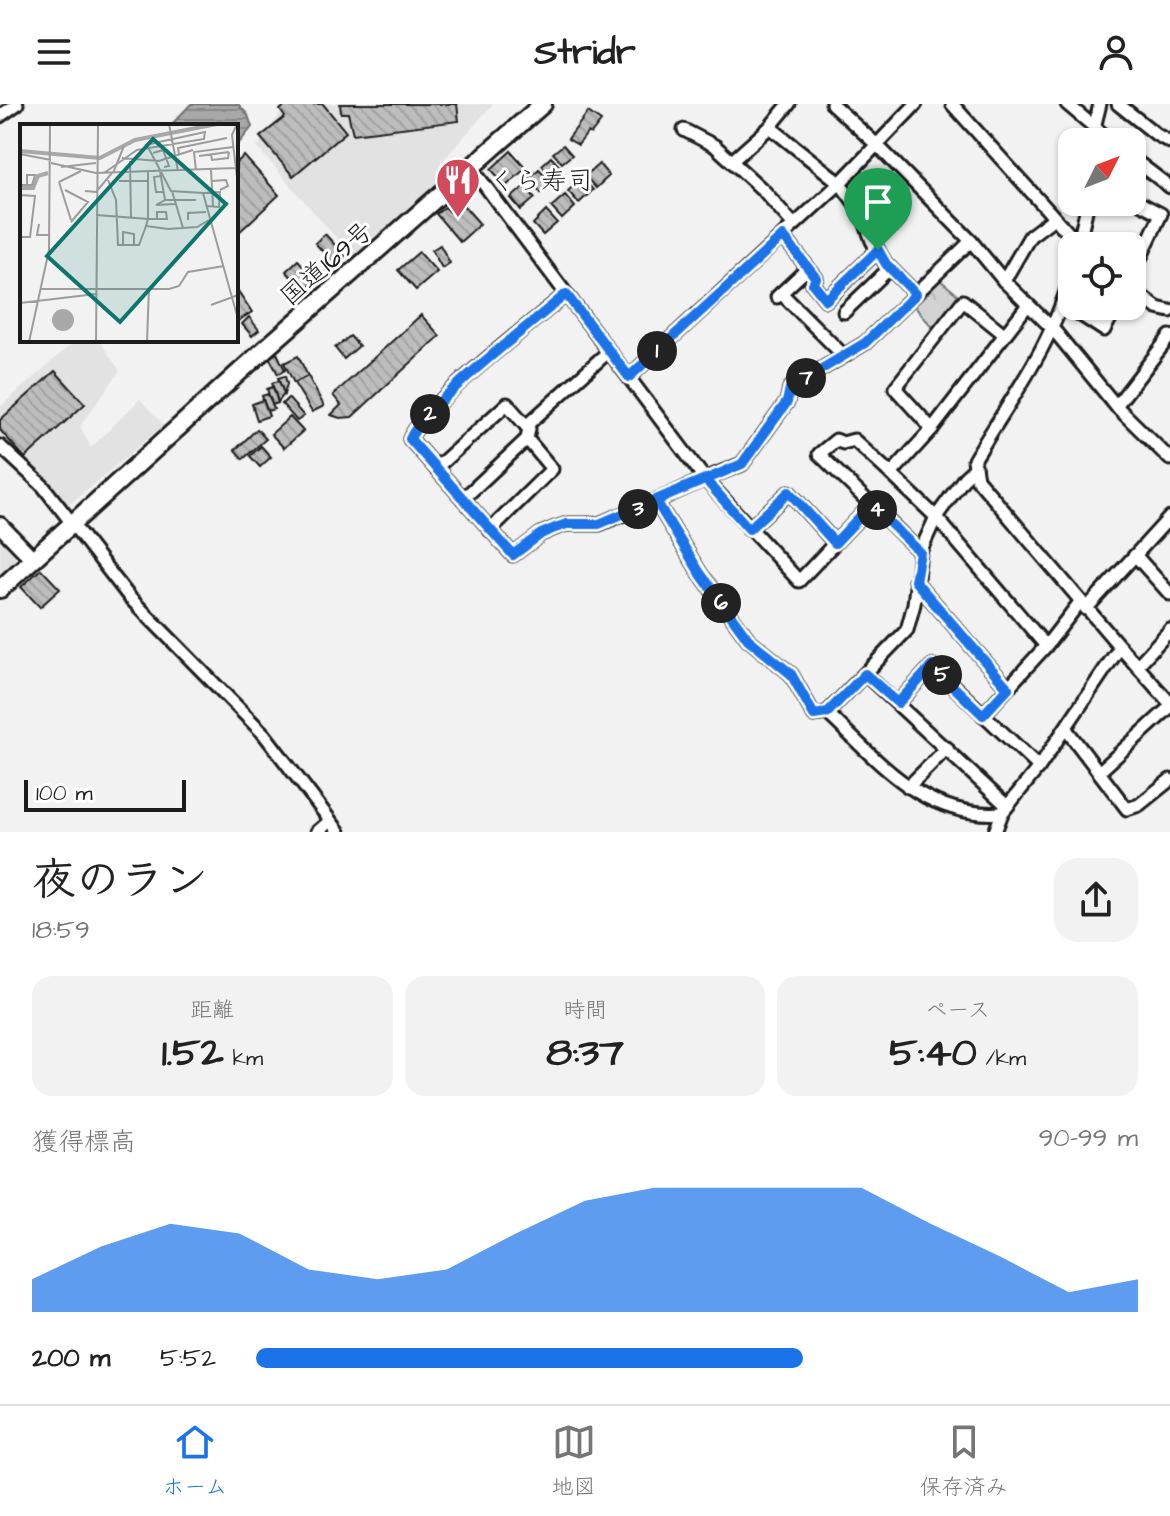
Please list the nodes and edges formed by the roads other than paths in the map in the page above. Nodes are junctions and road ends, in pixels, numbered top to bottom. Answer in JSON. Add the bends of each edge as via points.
{"nodes":[{"id":1,"x":17,"y":104,"type":"edge"},
{"id":2,"x":543,"y":104,"type":"edge"},
{"id":3,"x":789,"y":104,"type":"edge"},
{"id":4,"x":832,"y":104,"type":"edge"},
{"id":5,"x":916,"y":104,"type":"edge"},
{"id":6,"x":952,"y":104,"type":"edge"},
{"id":7,"x":1067,"y":104,"type":"edge"},
{"id":8,"x":1100,"y":104,"type":"edge"},
{"id":9,"x":1118,"y":104,"type":"edge"},
{"id":10,"x":0,"y":116,"type":"edge"},
{"id":11,"x":770,"y":127,"type":"junction"},
{"id":12,"x":1091,"y":128,"type":"edge"},
{"id":13,"x":1098,"y":128,"type":"edge"},
{"id":14,"x":684,"y":130,"type":"dead end"},
{"id":15,"x":1170,"y":142,"type":"edge"},
{"id":16,"x":877,"y":145,"type":"junction"},
{"id":17,"x":732,"y":161,"type":"junction"},
{"id":18,"x":471,"y":167,"type":"junction"},
{"id":19,"x":1146,"y":169,"type":"edge"},
{"id":20,"x":840,"y":183,"type":"junction"},
{"id":21,"x":1170,"y":187,"type":"edge"},
{"id":22,"x":1146,"y":206,"type":"edge"},
{"id":23,"x":1054,"y":218,"type":"junction"},
{"id":24,"x":794,"y":225,"type":"junction"},
{"id":25,"x":1066,"y":232,"type":"edge"},
{"id":26,"x":783,"y":236,"type":"junction"},
{"id":27,"x":971,"y":241,"type":"junction"},
{"id":28,"x":1146,"y":246,"type":"edge"},
{"id":29,"x":878,"y":250,"type":"junction"},
{"id":30,"x":808,"y":268,"type":"junction"},
{"id":31,"x":890,"y":268,"type":"junction"},
{"id":32,"x":1004,"y":281,"type":"junction"},
{"id":33,"x":566,"y":294,"type":"junction"},
{"id":34,"x":916,"y":294,"type":"junction"},
{"id":35,"x":1146,"y":300,"type":"edge"},
{"id":36,"x":1027,"y":306,"type":"junction"},
{"id":37,"x":1170,"y":311,"type":"edge"},
{"id":38,"x":844,"y":312,"type":"dead end"},
{"id":39,"x":1058,"y":318,"type":"edge"},
{"id":40,"x":1089,"y":320,"type":"edge"},
{"id":41,"x":1109,"y":320,"type":"edge"},
{"id":42,"x":1053,"y":329,"type":"junction"},
{"id":43,"x":1004,"y":334,"type":"junction"},
{"id":44,"x":1170,"y":336,"type":"edge"},
{"id":45,"x":609,"y":351,"type":"junction"},
{"id":46,"x":844,"y":356,"type":"junction"},
{"id":47,"x":629,"y":377,"type":"junction"},
{"id":48,"x":1116,"y":406,"type":"junction"},
{"id":49,"x":526,"y":426,"type":"junction"},
{"id":50,"x":932,"y":429,"type":"junction"},
{"id":51,"x":527,"y":439,"type":"junction"},
{"id":52,"x":0,"y":446,"type":"edge"},
{"id":53,"x":1170,"y":459,"type":"edge"},
{"id":54,"x":436,"y":468,"type":"junction"},
{"id":55,"x":975,"y":468,"type":"junction"},
{"id":56,"x":891,"y":474,"type":"junction"},
{"id":57,"x":705,"y":479,"type":"junction"},
{"id":58,"x":463,"y":499,"type":"junction"},
{"id":59,"x":656,"y":501,"type":"junction"},
{"id":60,"x":871,"y":505,"type":"junction"},
{"id":61,"x":936,"y":517,"type":"junction"},
{"id":62,"x":1170,"y":517,"type":"edge"},
{"id":63,"x":70,"y":523,"type":"junction"},
{"id":64,"x":0,"y":525,"type":"edge"},
{"id":65,"x":749,"y":529,"type":"junction"},
{"id":66,"x":490,"y":530,"type":"junction"},
{"id":67,"x":835,"y":543,"type":"junction"},
{"id":68,"x":920,"y":552,"type":"junction"},
{"id":69,"x":1135,"y":555,"type":"junction"},
{"id":70,"x":33,"y":559,"type":"junction"},
{"id":71,"x":915,"y":581,"type":"junction"},
{"id":72,"x":0,"y":589,"type":"edge"},
{"id":73,"x":1170,"y":594,"type":"edge"},
{"id":74,"x":1083,"y":606,"type":"junction"},
{"id":75,"x":1170,"y":630,"type":"edge"},
{"id":76,"x":1046,"y":646,"type":"junction"},
{"id":77,"x":1120,"y":647,"type":"junction"},
{"id":78,"x":1137,"y":666,"type":"junction"},
{"id":79,"x":865,"y":674,"type":"junction"},
{"id":80,"x":1008,"y":688,"type":"junction"},
{"id":81,"x":898,"y":703,"type":"junction"},
{"id":82,"x":1170,"y":705,"type":"edge"},
{"id":83,"x":827,"y":713,"type":"junction"},
{"id":84,"x":983,"y":715,"type":"junction"},
{"id":85,"x":1066,"y":729,"type":"junction"},
{"id":86,"x":947,"y":748,"type":"junction"},
{"id":87,"x":1039,"y":767,"type":"junction"},
{"id":88,"x":1099,"y":772,"type":"junction"},
{"id":89,"x":1170,"y":781,"type":"edge"},
{"id":90,"x":908,"y":787,"type":"junction"},
{"id":91,"x":1005,"y":809,"type":"junction"},
{"id":92,"x":330,"y":821,"type":"junction"},
{"id":93,"x":317,"y":832,"type":"edge"},
{"id":94,"x":339,"y":832,"type":"edge"},
{"id":95,"x":995,"y":832,"type":"edge"}],
"edges":[{"from":1,"to":10,"type":"street"},
{"from":2,"to":18,"type":"highway","name":"国道169号"},
{"from":3,"to":11,"type":"street"},
{"from":4,"to":16,"type":"street"},
{"from":5,"to":16,"type":"street"},
{"from":6,"to":23,"type":"street"},
{"from":7,"to":12,"type":"street"},
{"from":8,"to":13,"type":"street"},
{"from":9,"to":15,"type":"street"},
{"from":11,"to":17,"type":"street"},
{"from":11,"to":20,"type":"street"},
{"from":14,"to":17,"type":"street"},
{"from":16,"to":20,"type":"street"},
{"from":16,"to":27,"type":"street"},
{"from":17,"to":24,"type":"street"},
{"from":18,"to":33,"type":"street"},
{"from":18,"to":63,"type":"highway","name":"国道169号"},
{"from":19,"to":21,"type":"street"},
{"from":20,"to":24,"type":"street"},
{"from":20,"to":29,"type":"street","via":[[862,213]]},
{"from":22,"to":28,"type":"street","via":[[1161,214]]},
{"from":23,"to":25,"type":"street"},
{"from":23,"to":32,"type":"street","via":[[1030,236]]},
{"from":24,"to":26,"type":"street"},
{"from":26,"to":30,"type":"street"},
{"from":26,"to":47,"type":"street"},
{"from":27,"to":32,"type":"street"},
{"from":27,"to":34,"type":"street"},
{"from":29,"to":30,"type":"street","via":[[826,300]]},
{"from":29,"to":31,"type":"street"},
{"from":30,"to":46,"type":"street","via":[[779,295]]},
{"from":31,"to":34,"type":"street"},
{"from":31,"to":38,"type":"street"},
{"from":32,"to":36,"type":"street"},
{"from":33,"to":45,"type":"street"},
{"from":33,"to":54,"type":"street","via":[[448,394],[414,430],[410,439]]},
{"from":34,"to":46,"type":"street"},
{"from":35,"to":37,"type":"street"},
{"from":36,"to":42,"type":"street"},
{"from":36,"to":43,"type":"street"},
{"from":39,"to":42,"type":"street"},
{"from":40,"to":41,"type":"street","via":[[1104,330]]},
{"from":42,"to":48,"type":"street"},
{"from":42,"to":55,"type":"street","via":[[974,460]]},
{"from":43,"to":50,"type":"street"},
{"from":43,"to":50,"type":"street","via":[[963,301],[895,388]]},
{"from":44,"to":48,"type":"street"},
{"from":45,"to":47,"type":"street"},
{"from":45,"to":49,"type":"street"},
{"from":46,"to":57,"type":"street","via":[[790,388],[787,402],[742,464]]},
{"from":47,"to":57,"type":"street"},
{"from":48,"to":53,"type":"street"},
{"from":49,"to":51,"type":"street"},
{"from":49,"to":54,"type":"street","via":[[507,404]]},
{"from":50,"to":56,"type":"street"},
{"from":51,"to":58,"type":"street"},
{"from":51,"to":66,"type":"street","via":[[552,469]]},
{"from":52,"to":63,"type":"street","via":[[43,486]]},
{"from":54,"to":58,"type":"street"},
{"from":55,"to":61,"type":"street"},
{"from":55,"to":74,"type":"street","via":[[977,479]]},
{"from":56,"to":60,"type":"street","via":[[854,440],[836,440],[819,454]]},
{"from":56,"to":61,"type":"street"},
{"from":57,"to":59,"type":"street"},
{"from":57,"to":65,"type":"street"},
{"from":58,"to":66,"type":"street"},
{"from":59,"to":66,"type":"street","via":[[599,524],[555,528],[513,555]]},
{"from":59,"to":83,"type":"street","via":[[748,639],[791,674],[814,715]]},
{"from":60,"to":67,"type":"street"},
{"from":60,"to":68,"type":"street"},
{"from":61,"to":68,"type":"street"},
{"from":61,"to":76,"type":"street"},
{"from":62,"to":69,"type":"street"},
{"from":63,"to":70,"type":"highway","name":"国道169号"},
{"from":63,"to":92,"type":"street","via":[[130,598],[264,734]]},
{"from":64,"to":70,"type":"main road"},
{"from":65,"to":67,"type":"street","via":[[789,492]]},
{"from":65,"to":67,"type":"street","via":[[799,581]]},
{"from":68,"to":71,"type":"street"},
{"from":69,"to":73,"type":"street"},
{"from":69,"to":74,"type":"street"},
{"from":70,"to":72,"type":"highway","name":"国道169号"},
{"from":71,"to":79,"type":"street","via":[[907,630]]},
{"from":71,"to":80,"type":"street"},
{"from":74,"to":76,"type":"street"},
{"from":74,"to":77,"type":"street"},
{"from":75,"to":78,"type":"street"},
{"from":76,"to":80,"type":"street"},
{"from":77,"to":78,"type":"street"},
{"from":77,"to":85,"type":"street"},
{"from":78,"to":82,"type":"street"},
{"from":79,"to":81,"type":"street"},
{"from":79,"to":83,"type":"street"},
{"from":80,"to":84,"type":"street"},
{"from":81,"to":84,"type":"street","via":[[932,666]]},
{"from":81,"to":86,"type":"street"},
{"from":82,"to":88,"type":"street"},
{"from":83,"to":90,"type":"street"},
{"from":84,"to":87,"type":"street"},
{"from":85,"to":87,"type":"street"},
{"from":85,"to":88,"type":"street"},
{"from":86,"to":90,"type":"street"},
{"from":86,"to":91,"type":"street"},
{"from":87,"to":91,"type":"street"},
{"from":88,"to":89,"type":"street","via":[[1127,809]]},
{"from":90,"to":91,"type":"street","via":[[935,803],[985,814]]},
{"from":91,"to":95,"type":"street"},
{"from":92,"to":93,"type":"street"},
{"from":92,"to":94,"type":"street"}]}
